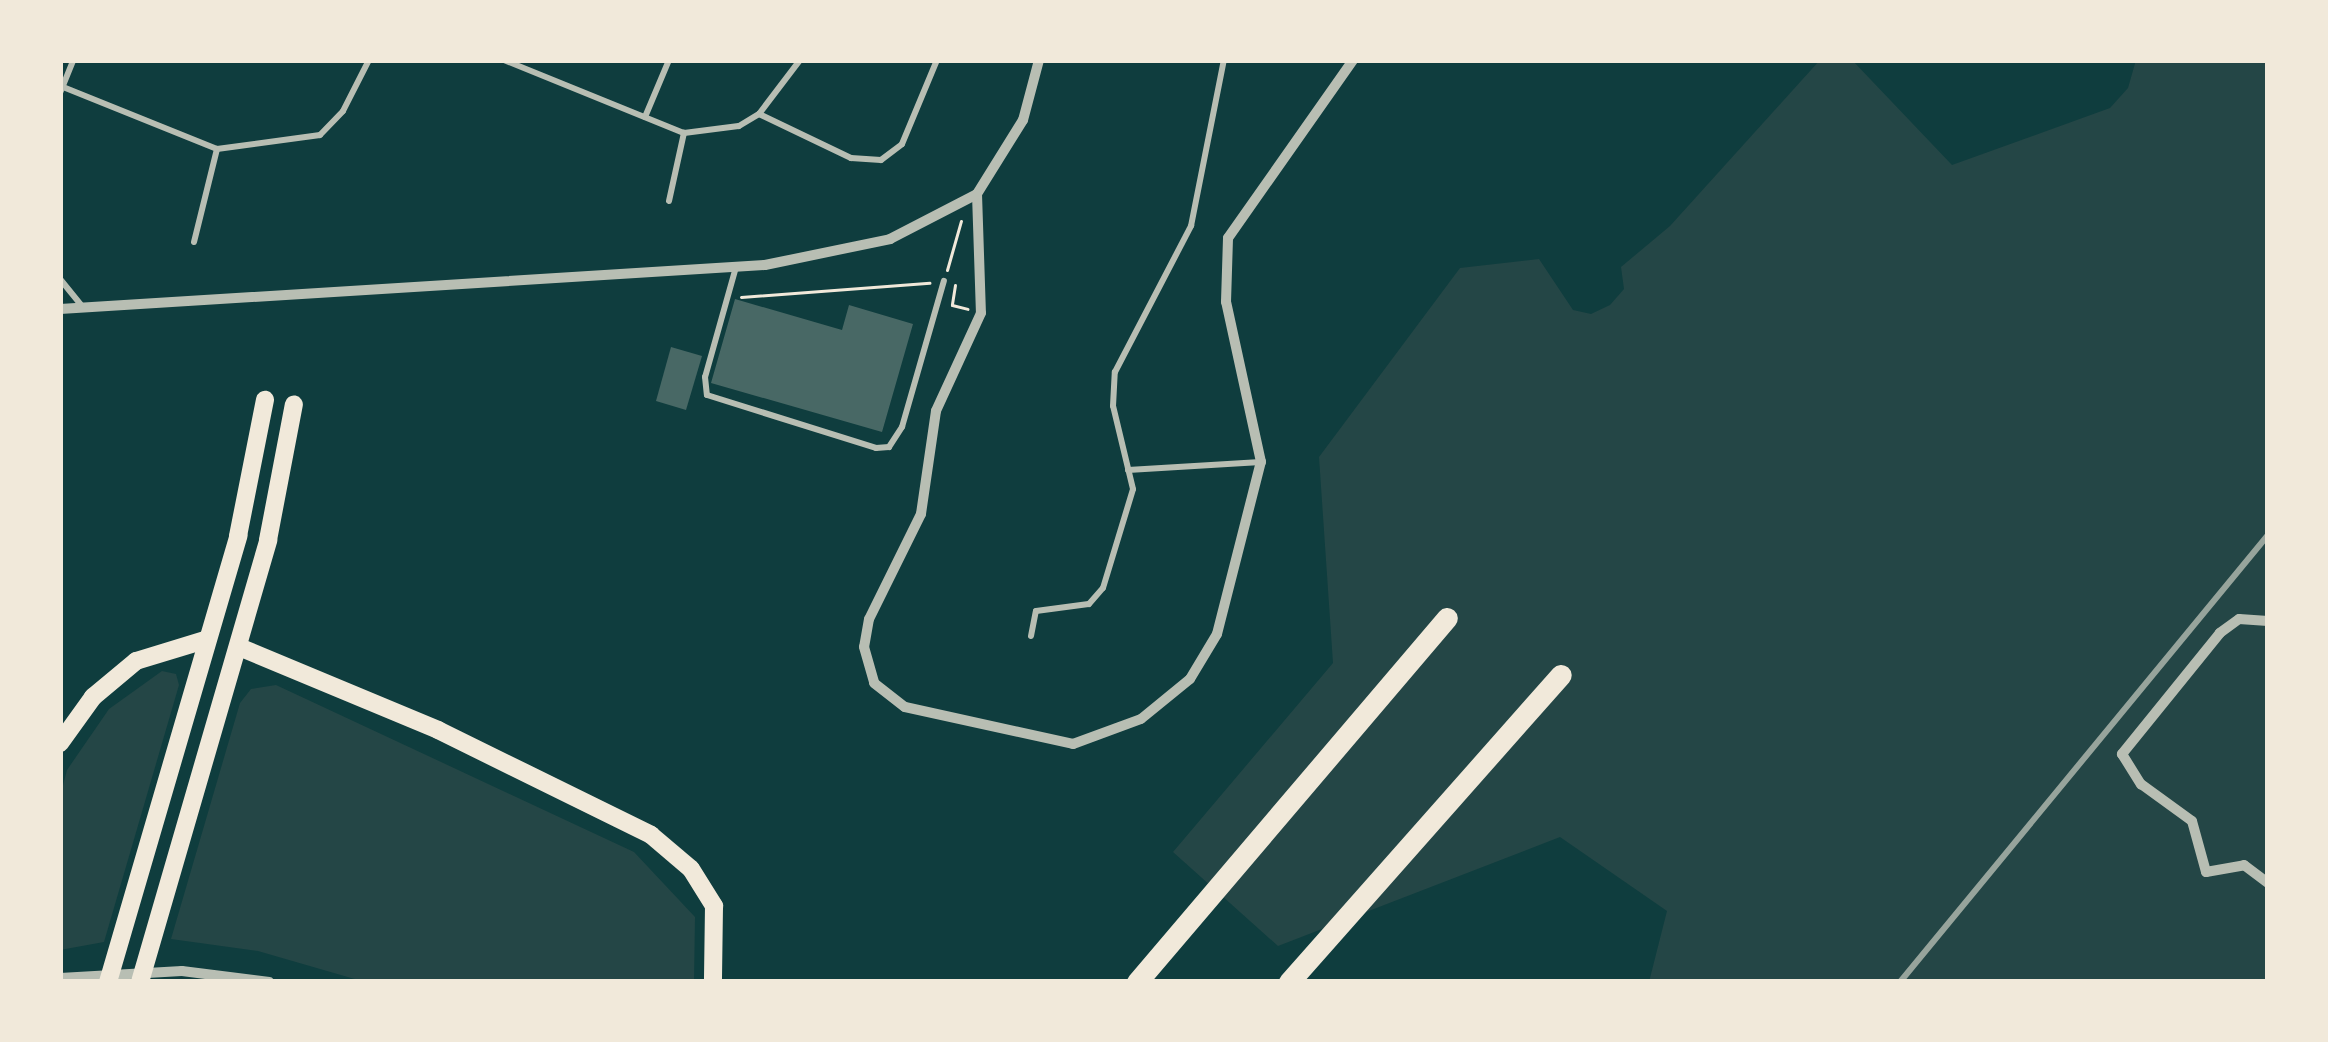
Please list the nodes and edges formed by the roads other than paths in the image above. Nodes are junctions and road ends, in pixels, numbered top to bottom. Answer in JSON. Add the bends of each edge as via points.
{"nodes":[{"id":1,"x":73,"y":60,"type":"edge"},
{"id":2,"x":369,"y":60,"type":"edge"},
{"id":3,"x":504,"y":60,"type":"edge"},
{"id":4,"x":669,"y":60,"type":"edge"},
{"id":5,"x":800,"y":60,"type":"edge"},
{"id":6,"x":937,"y":60,"type":"edge"},
{"id":7,"x":1039,"y":60,"type":"edge"},
{"id":8,"x":1224,"y":60,"type":"edge"},
{"id":9,"x":1353,"y":60,"type":"edge"},
{"id":10,"x":61,"y":90,"type":"edge"},
{"id":11,"x":759,"y":114,"type":"junction"},
{"id":12,"x":645,"y":117,"type":"junction"},
{"id":13,"x":684,"y":133,"type":"junction"},
{"id":14,"x":217,"y":149,"type":"junction"},
{"id":15,"x":977,"y":194,"type":"junction"},
{"id":16,"x":669,"y":201,"type":"dead end"},
{"id":17,"x":194,"y":242,"type":"dead end"},
{"id":18,"x":736,"y":267,"type":"junction"},
{"id":19,"x":60,"y":278,"type":"edge"},
{"id":20,"x":944,"y":281,"type":"road end"},
{"id":21,"x":83,"y":308,"type":"junction"},
{"id":22,"x":60,"y":309,"type":"edge"},
{"id":23,"x":265,"y":400,"type":"dead end"},
{"id":24,"x":294,"y":404,"type":"dead end"},
{"id":25,"x":1261,"y":461,"type":"junction"},
{"id":26,"x":1128,"y":470,"type":"junction"},
{"id":27,"x":1447,"y":618,"type":"dead end"},
{"id":28,"x":2268,"y":621,"type":"edge"},
{"id":29,"x":1031,"y":636,"type":"dead end"},
{"id":30,"x":208,"y":639,"type":"junction"},
{"id":31,"x":239,"y":647,"type":"junction"},
{"id":32,"x":1561,"y":675,"type":"dead end"},
{"id":33,"x":60,"y":743,"type":"edge"},
{"id":34,"x":2268,"y":884,"type":"edge"},
{"id":35,"x":60,"y":978,"type":"edge"},
{"id":36,"x":108,"y":982,"type":"edge"},
{"id":37,"x":140,"y":982,"type":"edge"},
{"id":38,"x":269,"y":982,"type":"edge"},
{"id":39,"x":713,"y":982,"type":"edge"},
{"id":40,"x":1137,"y":982,"type":"edge"},
{"id":41,"x":1288,"y":982,"type":"edge"}],
"edges":[{"from":1,"to":10,"type":"lane"},
{"from":2,"to":14,"type":"lane","via":[[343,111],[320,135]]},
{"from":3,"to":12,"type":"lane"},
{"from":4,"to":12,"type":"lane"},
{"from":5,"to":11,"type":"lane"},
{"from":6,"to":11,"type":"lane","via":[[902,144],[881,160],[851,158]]},
{"from":7,"to":15,"type":"street","via":[[1023,120]]},
{"from":8,"to":26,"type":"lane","via":[[1191,226],[1115,372],[1113,406]]},
{"from":9,"to":25,"type":"street","via":[[1228,238],[1226,302]]},
{"from":10,"to":14,"type":"lane"},
{"from":11,"to":13,"type":"lane","via":[[739,126]]},
{"from":12,"to":13,"type":"lane"},
{"from":13,"to":16,"type":"lane"},
{"from":14,"to":17,"type":"lane"},
{"from":15,"to":18,"type":"street","via":[[890,239]]},
{"from":15,"to":25,"type":"street","via":[[981,313],[936,411],[920,514],[868,619],[864,647],[874,683],[904,707],[1073,744],[1141,718],[1206,658]]},
{"from":18,"to":20,"type":"lane","via":[[707,395],[890,447]]},
{"from":18,"to":21,"type":"street"},
{"from":19,"to":21,"type":"lane"},
{"from":21,"to":22,"type":"street"},
{"from":23,"to":30,"type":"main road","via":[[254,473]]},
{"from":24,"to":31,"type":"main road"},
{"from":25,"to":26,"type":"lane"},
{"from":26,"to":29,"type":"lane","via":[[1132,501],[1100,597],[1036,611]]},
{"from":27,"to":40,"type":"highway"},
{"from":28,"to":34,"type":"street","via":[[2239,619],[2220,633],[2122,754],[2141,784],[2192,820],[2206,872],[2244,865]]},
{"from":30,"to":33,"type":"main road","via":[[136,661],[84,707]]},
{"from":30,"to":36,"type":"main road"},
{"from":31,"to":37,"type":"main road"},
{"from":31,"to":39,"type":"main road","via":[[438,730],[651,835],[691,869],[715,906]]},
{"from":32,"to":41,"type":"highway"},
{"from":35,"to":38,"type":"street","via":[[182,971]]}]}
